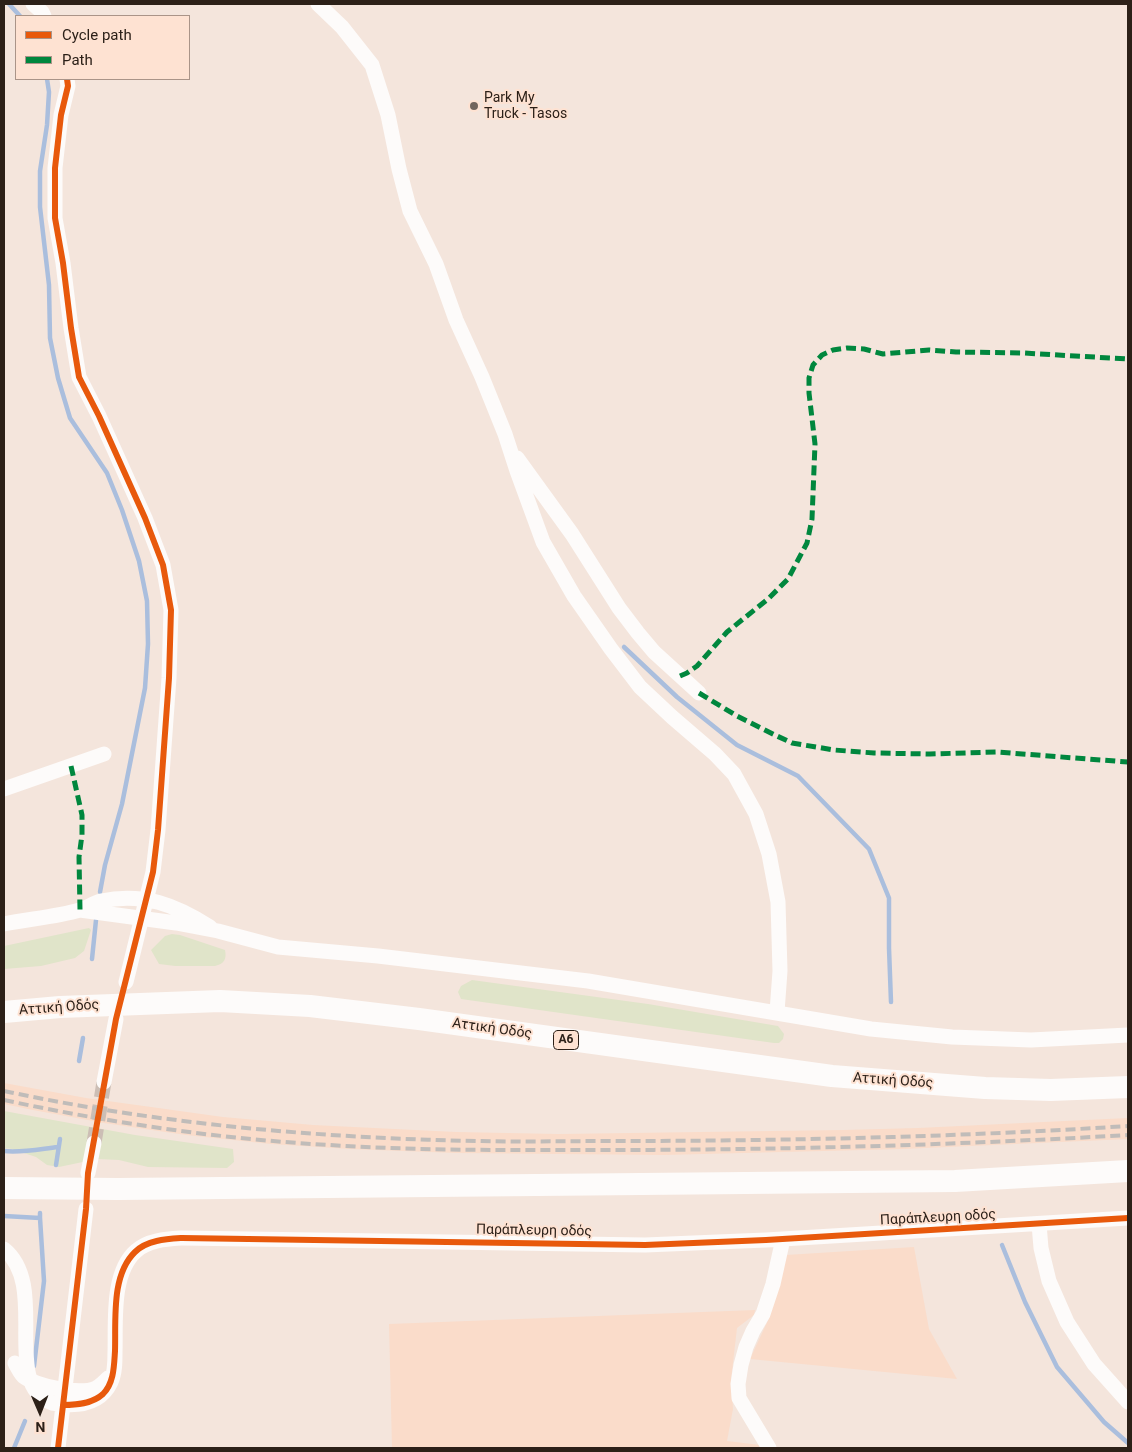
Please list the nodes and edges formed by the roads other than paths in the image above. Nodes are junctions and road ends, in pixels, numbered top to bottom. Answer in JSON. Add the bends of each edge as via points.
{"nodes":[{"id":1,"x":34,"y":4,"type":"edge"},
{"id":2,"x":318,"y":4,"type":"edge"},
{"id":3,"x":44,"y":15,"type":"edge"},
{"id":4,"x":66,"y":80,"type":"edge"},
{"id":5,"x":508,"y":444,"type":"junction"},
{"id":6,"x":699,"y":692,"type":"dead end"},
{"id":7,"x":104,"y":754,"type":"dead end"},
{"id":8,"x":4,"y":789,"type":"edge"},
{"id":9,"x":147,"y":900,"type":"junction"},
{"id":10,"x":80,"y":910,"type":"junction"},
{"id":11,"x":142,"y":918,"type":"junction"},
{"id":12,"x":4,"y":924,"type":"edge"},
{"id":13,"x":218,"y":931,"type":"junction"},
{"id":14,"x":126,"y":982,"type":"dead end"},
{"id":15,"x":4,"y":1012,"type":"edge"},
{"id":16,"x":777,"y":1012,"type":"junction"},
{"id":17,"x":116,"y":1019,"type":"dead end"},
{"id":18,"x":1128,"y":1035,"type":"edge"},
{"id":19,"x":104,"y":1082,"type":"tunnel mouth"},
{"id":20,"x":1128,"y":1087,"type":"edge"},
{"id":21,"x":94,"y":1143,"type":"tunnel mouth"},
{"id":22,"x":1128,"y":1171,"type":"edge"},
{"id":23,"x":88,"y":1173,"type":"dead end"},
{"id":24,"x":4,"y":1188,"type":"edge"},
{"id":25,"x":86,"y":1209,"type":"dead end"},
{"id":26,"x":1128,"y":1218,"type":"edge"},
{"id":27,"x":1039,"y":1224,"type":"junction"},
{"id":28,"x":783,"y":1239,"type":"junction"},
{"id":29,"x":4,"y":1249,"type":"edge"},
{"id":30,"x":11,"y":1337,"type":"dead end"},
{"id":31,"x":64,"y":1397,"type":"junction"},
{"id":32,"x":1128,"y":1402,"type":"edge"},
{"id":33,"x":58,"y":1448,"type":"edge"},
{"id":34,"x":769,"y":1448,"type":"edge"}],
"edges":[{"from":1,"to":3,"type":"street"},
{"from":2,"to":5,"type":"street","via":[[342,27],[372,66],[388,115],[410,212],[436,264]]},
{"from":4,"to":9,"type":"street","via":[[55,168],[55,218],[79,377],[145,518],[163,565],[171,610],[158,830]]},
{"from":5,"to":6,"type":"street","via":[[572,534],[619,608],[654,652]]},
{"from":5,"to":16,"type":"street","via":[[543,542],[574,596],[640,686],[734,774],[756,814],[769,854],[778,902],[780,971]]},
{"from":7,"to":8,"type":"street"},
{"from":9,"to":10,"type":"street","via":[[120,898],[99,901]]},
{"from":9,"to":11,"type":"street"},
{"from":9,"to":13,"type":"street","via":[[173,906]]},
{"from":10,"to":11,"type":"street"},
{"from":10,"to":12,"type":"street"},
{"from":11,"to":13,"type":"street"},
{"from":11,"to":14,"type":"street"},
{"from":13,"to":16,"type":"street","via":[[278,948],[588,981]]},
{"from":15,"to":20,"type":"highway","name":"Αττική Οδός","number":"Α6","via":[[220,1001],[310,1006],[832,1076],[1015,1089]]},
{"from":16,"to":18,"type":"street","via":[[871,1029],[952,1037],[1031,1040]]},
{"from":17,"to":19,"type":"street"},
{"from":21,"to":23,"type":"street"},
{"from":22,"to":24,"type":"highway","via":[[955,1181]]},
{"from":25,"to":31,"type":"street"},
{"from":26,"to":27,"type":"street","name":"Παράπλευρη οδός"},
{"from":27,"to":28,"type":"street","name":"Παράπλευρη οδός"},
{"from":27,"to":32,"type":"street","via":[[1049,1281],[1067,1322],[1094,1364]]},
{"from":28,"to":31,"type":"street","name":"Παράπλευρη οδός","via":[[645,1245],[182,1238],[155,1241],[136,1251],[121,1274],[112,1381],[103,1394],[91,1402],[73,1405]]},
{"from":28,"to":34,"type":"street","via":[[773,1284],[763,1314],[746,1347],[738,1384],[739,1398]]},
{"from":29,"to":30,"type":"street","via":[[15,1263],[18,1276]]},
{"from":31,"to":33,"type":"street"}]}
